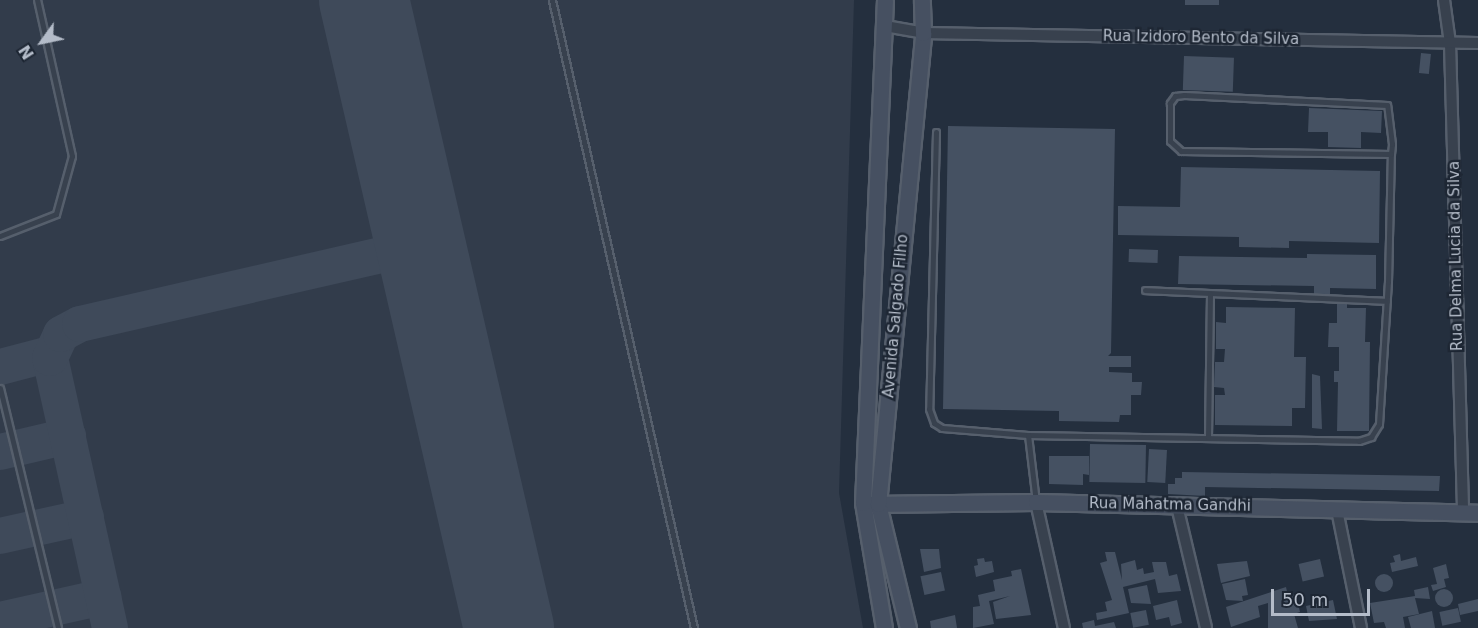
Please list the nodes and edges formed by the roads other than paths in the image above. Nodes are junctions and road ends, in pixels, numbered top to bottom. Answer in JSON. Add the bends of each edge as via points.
{"nodes":[{"id":1,"x":37,"y":0,"type":"edge"},
{"id":2,"x":552,"y":0,"type":"edge"},
{"id":3,"x":885,"y":0,"type":"edge"},
{"id":4,"x":922,"y":0,"type":"edge"},
{"id":5,"x":1444,"y":0,"type":"edge"},
{"id":6,"x":885,"y":26,"type":"junction"},
{"id":7,"x":923,"y":33,"type":"junction"},
{"id":8,"x":1450,"y":43,"type":"junction"},
{"id":9,"x":1478,"y":44,"type":"edge"},
{"id":10,"x":936,"y":132,"type":"dead end"},
{"id":11,"x":1391,"y":154,"type":"junction"},
{"id":12,"x":0,"y":237,"type":"edge"},
{"id":13,"x":1145,"y":290,"type":"dead end"},
{"id":14,"x":1210,"y":294,"type":"junction"},
{"id":15,"x":1387,"y":301,"type":"junction"},
{"id":16,"x":0,"y":388,"type":"edge"},
{"id":17,"x":1028,"y":435,"type":"junction"},
{"id":18,"x":1208,"y":437,"type":"junction"},
{"id":19,"x":1036,"y":502,"type":"junction"},
{"id":20,"x":870,"y":504,"type":"junction"},
{"id":21,"x":1178,"y":506,"type":"junction"},
{"id":22,"x":1337,"y":510,"type":"junction"},
{"id":23,"x":1470,"y":513,"type":"edge"},
{"id":24,"x":58,"y":628,"type":"edge"},
{"id":25,"x":694,"y":628,"type":"edge"},
{"id":26,"x":884,"y":628,"type":"edge"},
{"id":27,"x":908,"y":628,"type":"edge"},
{"id":28,"x":1064,"y":628,"type":"edge"},
{"id":29,"x":1206,"y":628,"type":"edge"},
{"id":30,"x":1361,"y":628,"type":"edge"}],
"edges":[{"from":1,"to":12,"type":"lane","via":[[72,156],[56,214]]},
{"from":2,"to":25,"type":"lane"},
{"from":3,"to":6,"type":"street"},
{"from":4,"to":7,"type":"street","name":"Avenida Salgado Filho"},
{"from":5,"to":8,"type":"street","name":"Rua Delma Lucia da Silva"},
{"from":6,"to":7,"type":"street","name":"Rua Izidoro Bento da Silva"},
{"from":6,"to":20,"type":"street"},
{"from":7,"to":8,"type":"street","name":"Rua Izidoro Bento da Silva"},
{"from":7,"to":20,"type":"street","name":"Avenida Salgado Filho"},
{"from":8,"to":9,"type":"street","name":"Rua Izidoro Bento da Silva"},
{"from":8,"to":23,"type":"street","name":"Rua Delma Lucia da Silva"},
{"from":10,"to":17,"type":"lane","via":[[929,408],[934,423],[942,428]]},
{"from":11,"to":11,"type":"lane","via":[[1181,151],[1170,141],[1170,103],[1175,96],[1184,95],[1378,102],[1387,105],[1390,114]]},
{"from":11,"to":15,"type":"lane"},
{"from":13,"to":14,"type":"lane"},
{"from":14,"to":15,"type":"lane"},
{"from":14,"to":18,"type":"lane"},
{"from":15,"to":18,"type":"lane","via":[[1379,424],[1371,437],[1359,441]]},
{"from":16,"to":24,"type":"lane"},
{"from":17,"to":18,"type":"lane"},
{"from":17,"to":19,"type":"lane"},
{"from":19,"to":20,"type":"street","name":"Rua Mahatma Gandhi"},
{"from":19,"to":21,"type":"street","name":"Rua Mahatma Gandhi"},
{"from":19,"to":28,"type":"street"},
{"from":20,"to":26,"type":"street","name":"Avenida Salgado Filho"},
{"from":20,"to":27,"type":"street","name":"Avenida Salgado Filho"},
{"from":21,"to":22,"type":"street","name":"Rua Mahatma Gandhi"},
{"from":21,"to":29,"type":"street"},
{"from":22,"to":23,"type":"street","name":"Rua Mahatma Gandhi"},
{"from":22,"to":30,"type":"street"}]}
